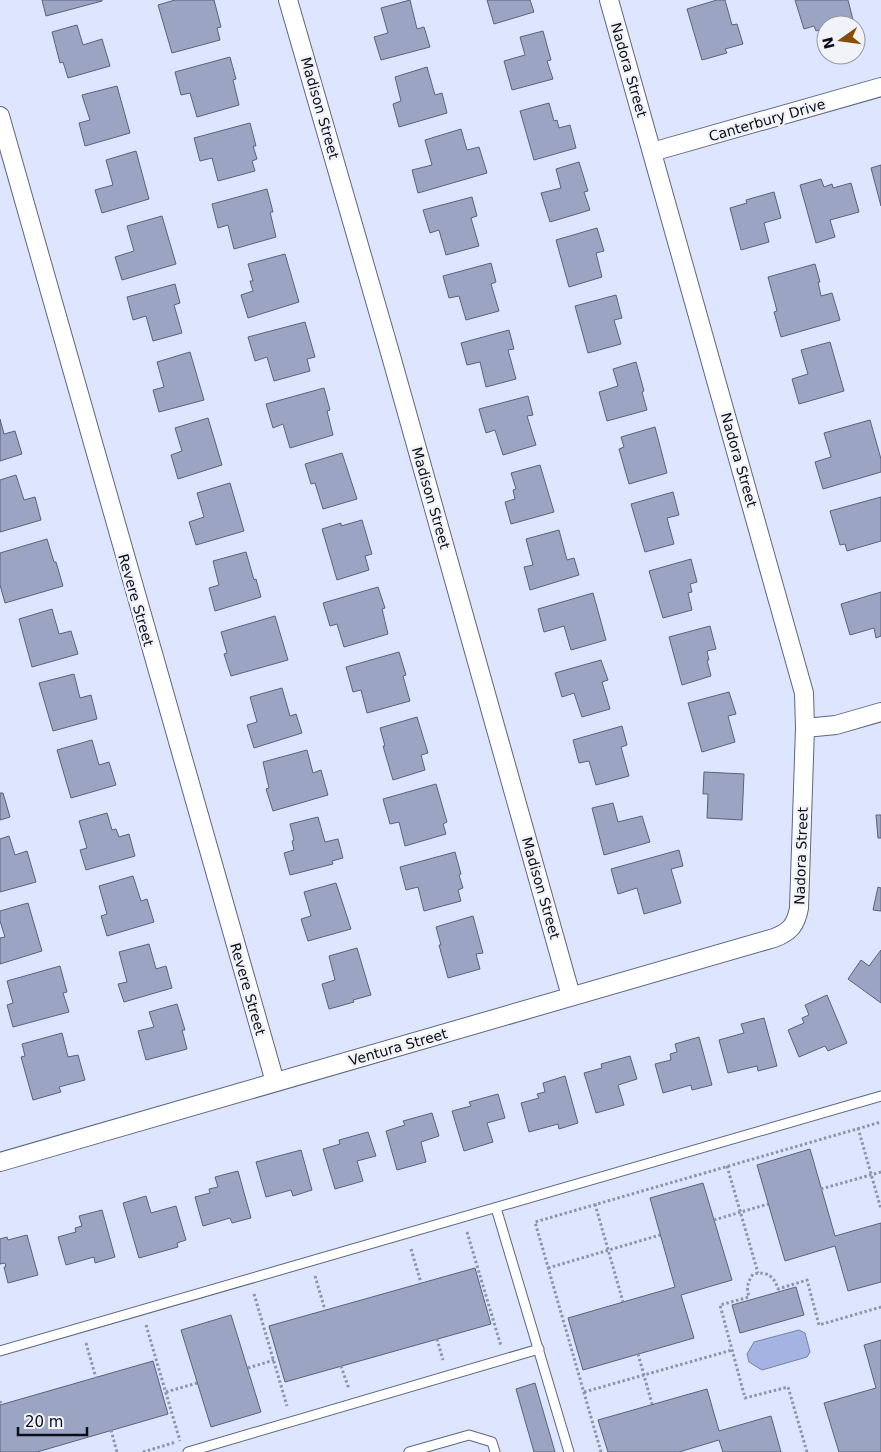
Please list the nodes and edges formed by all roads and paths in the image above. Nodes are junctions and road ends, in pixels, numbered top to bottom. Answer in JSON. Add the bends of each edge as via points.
{"nodes":[{"id":1,"x":288,"y":0,"type":"edge"},
{"id":2,"x":609,"y":0,"type":"edge"},
{"id":3,"x":881,"y":88,"type":"edge"},
{"id":4,"x":0,"y":116,"type":"edge"},
{"id":5,"x":652,"y":152,"type":"junction"},
{"id":6,"x":881,"y":712,"type":"edge"},
{"id":7,"x":805,"y":728,"type":"junction"},
{"id":8,"x":793,"y":927,"type":"joint"},
{"id":9,"x":571,"y":996,"type":"junction"},
{"id":10,"x":275,"y":1082,"type":"junction"},
{"id":11,"x":881,"y":1096,"type":"edge"},
{"id":12,"x":881,"y":1122,"type":"edge"},
{"id":13,"x":858,"y":1128,"type":"junction"},
{"id":14,"x":0,"y":1162,"type":"edge"},
{"id":15,"x":726,"y":1166,"type":"junction"},
{"id":16,"x":881,"y":1172,"type":"edge"},
{"id":17,"x":871,"y":1175,"type":"junction"},
{"id":18,"x":821,"y":1189,"type":"dead end"},
{"id":19,"x":595,"y":1204,"type":"junction"},
{"id":20,"x":768,"y":1204,"type":"dead end"},
{"id":21,"x":496,"y":1208,"type":"junction"},
{"id":22,"x":881,"y":1209,"type":"edge"},
{"id":23,"x":740,"y":1212,"type":"junction"},
{"id":24,"x":714,"y":1220,"type":"dead end"},
{"id":25,"x":467,"y":1232,"type":"dead end"},
{"id":26,"x":660,"y":1236,"type":"dead end"},
{"id":27,"x":411,"y":1249,"type":"dead end"},
{"id":28,"x":608,"y":1251,"type":"junction"},
{"id":29,"x":548,"y":1268,"type":"junction"},
{"id":30,"x":758,"y":1273,"type":"junction"},
{"id":31,"x":316,"y":1276,"type":"dead end"},
{"id":32,"x":421,"y":1283,"type":"dead end"},
{"id":33,"x":254,"y":1294,"type":"dead end"},
{"id":34,"x":623,"y":1302,"type":"dead end"},
{"id":35,"x":881,"y":1307,"type":"edge"},
{"id":36,"x":325,"y":1310,"type":"dead end"},
{"id":37,"x":146,"y":1325,"type":"dead end"},
{"id":38,"x":437,"y":1339,"type":"dead end"},
{"id":39,"x":86,"y":1343,"type":"dead end"},
{"id":40,"x":539,"y":1348,"type":"junction"},
{"id":41,"x":493,"y":1350,"type":"dead end"},
{"id":42,"x":732,"y":1350,"type":"junction"},
{"id":43,"x":0,"y":1351,"type":"edge"},
{"id":44,"x":638,"y":1354,"type":"dead end"},
{"id":45,"x":274,"y":1360,"type":"junction"},
{"id":46,"x":444,"y":1364,"type":"dead end"},
{"id":47,"x":342,"y":1366,"type":"dead end"},
{"id":48,"x":248,"y":1368,"type":"dead end"},
{"id":49,"x":644,"y":1375,"type":"junction"},
{"id":50,"x":96,"y":1378,"type":"dead end"},
{"id":51,"x":197,"y":1383,"type":"dead end"},
{"id":52,"x":166,"y":1392,"type":"junction"},
{"id":53,"x":350,"y":1392,"type":"dead end"},
{"id":54,"x":584,"y":1392,"type":"junction"},
{"id":55,"x":652,"y":1404,"type":"dead end"},
{"id":56,"x":288,"y":1410,"type":"dead end"},
{"id":57,"x":112,"y":1430,"type":"dead end"},
{"id":58,"x":189,"y":1439,"type":"dead end"},
{"id":59,"x":180,"y":1441,"type":"junction"},
{"id":60,"x":117,"y":1452,"type":"edge"},
{"id":61,"x":143,"y":1452,"type":"edge"},
{"id":62,"x":188,"y":1452,"type":"edge"},
{"id":63,"x":409,"y":1452,"type":"edge"},
{"id":64,"x":495,"y":1452,"type":"edge"},
{"id":65,"x":569,"y":1452,"type":"edge"},
{"id":66,"x":601,"y":1452,"type":"edge"},
{"id":67,"x":807,"y":1452,"type":"edge"}],
"edges":[{"from":1,"to":9,"type":"street","name":"Madison Street"},
{"from":2,"to":5,"type":"street","name":"Nadora Street"},
{"from":3,"to":5,"type":"street","name":"Canterbury Drive"},
{"from":4,"to":10,"type":"street","name":"Revere Street"},
{"from":5,"to":7,"type":"street","name":"Nadora Street","via":[[800,674]]},
{"from":6,"to":7,"type":"street","via":[[836,725]]},
{"from":7,"to":8,"type":"street","name":"Nadora Street","via":[[799,908]]},
{"from":8,"to":9,"type":"street","name":"Ventura Street","via":[[774,938]]},
{"from":9,"to":10,"type":"street","name":"Ventura Street"},
{"from":10,"to":14,"type":"street","name":"Ventura Street"},
{"from":11,"to":21,"type":"lane"},
{"from":12,"to":13,"type":"path"},
{"from":13,"to":15,"type":"path"},
{"from":13,"to":17,"type":"path"},
{"from":15,"to":19,"type":"path"},
{"from":15,"to":23,"type":"path"},
{"from":16,"to":17,"type":"path"},
{"from":17,"to":18,"type":"path"},
{"from":17,"to":22,"type":"path"},
{"from":19,"to":28,"type":"path"},
{"from":19,"to":29,"type":"path","via":[[535,1222]]},
{"from":20,"to":23,"type":"path"},
{"from":21,"to":40,"type":"lane"},
{"from":21,"to":43,"type":"lane"},
{"from":23,"to":24,"type":"path"},
{"from":23,"to":30,"type":"path"},
{"from":25,"to":41,"type":"path","via":[[502,1348]]},
{"from":26,"to":28,"type":"path"},
{"from":27,"to":32,"type":"path"},
{"from":28,"to":29,"type":"path"},
{"from":28,"to":34,"type":"path"},
{"from":29,"to":54,"type":"path"},
{"from":30,"to":35,"type":"path","via":[[772,1276],[778,1288],[807,1280],[819,1325]]},
{"from":30,"to":42,"type":"path","via":[[753,1274],[748,1282],[749,1297],[720,1305]]},
{"from":31,"to":36,"type":"path"},
{"from":33,"to":45,"type":"path"},
{"from":37,"to":52,"type":"path"},
{"from":38,"to":46,"type":"path"},
{"from":39,"to":50,"type":"path"},
{"from":40,"to":62,"type":"lane"},
{"from":40,"to":65,"type":"lane"},
{"from":42,"to":49,"type":"path"},
{"from":42,"to":67,"type":"path","via":[[745,1398],[788,1386]]},
{"from":44,"to":49,"type":"path"},
{"from":45,"to":48,"type":"path"},
{"from":45,"to":56,"type":"path"},
{"from":47,"to":53,"type":"path"},
{"from":49,"to":54,"type":"path"},
{"from":49,"to":55,"type":"path"},
{"from":51,"to":52,"type":"path"},
{"from":52,"to":59,"type":"path"},
{"from":54,"to":66,"type":"path"},
{"from":57,"to":60,"type":"path"},
{"from":58,"to":59,"type":"path"},
{"from":59,"to":61,"type":"path"},
{"from":63,"to":64,"type":"lane","via":[[469,1435],[492,1442]]}]}
